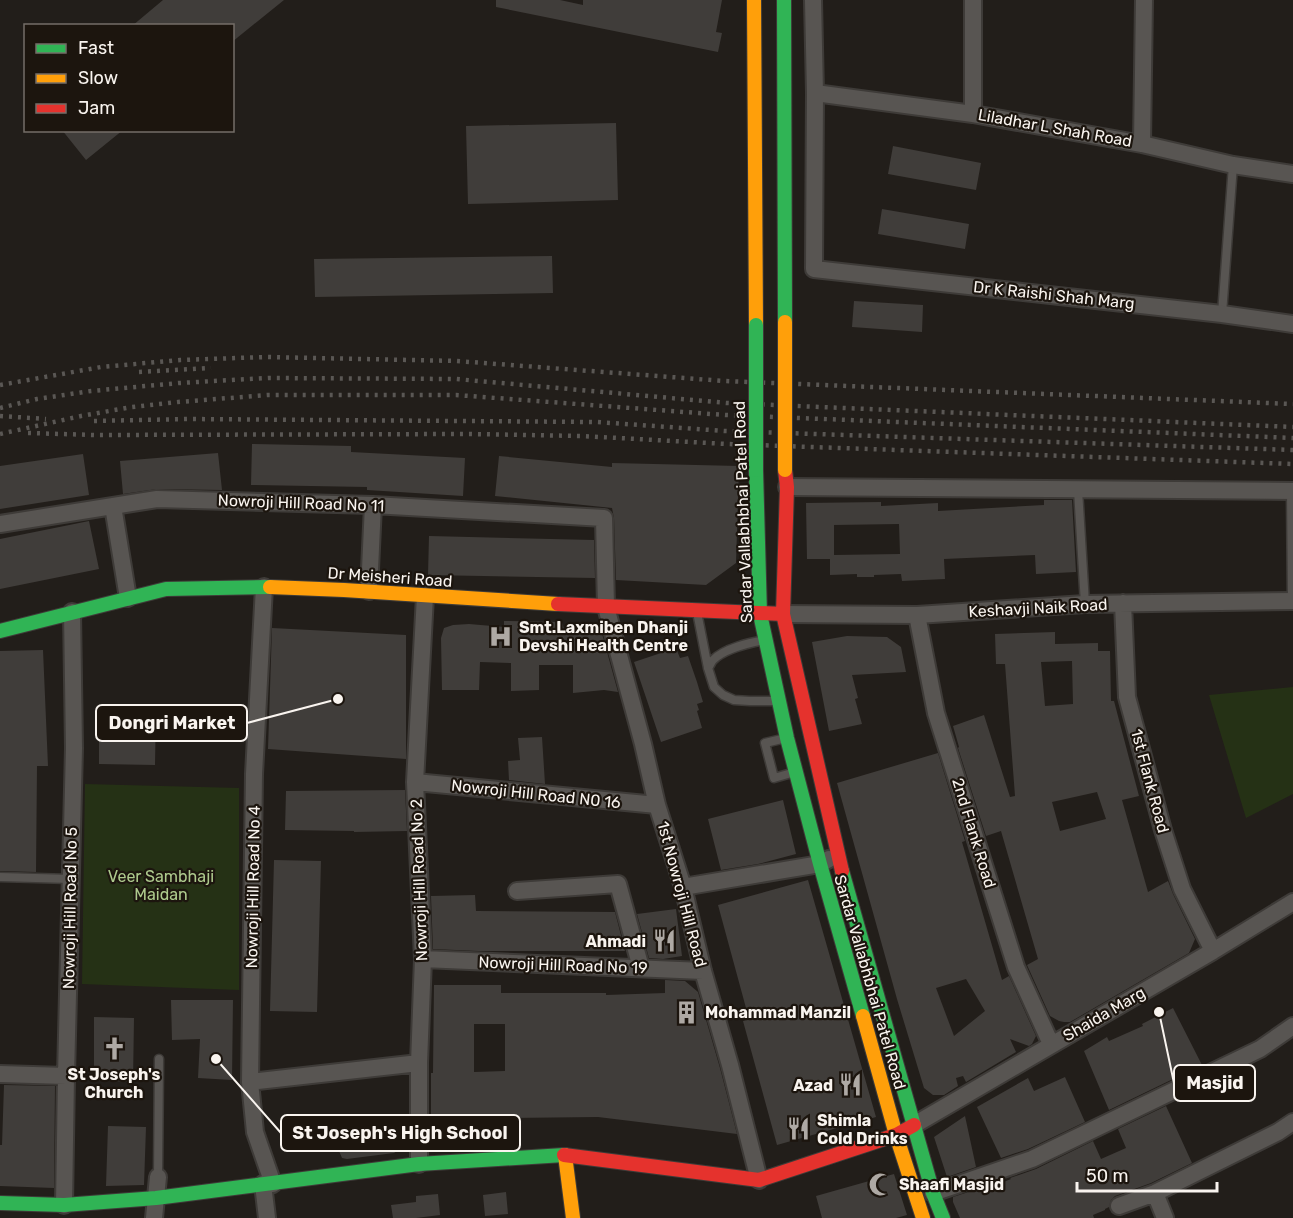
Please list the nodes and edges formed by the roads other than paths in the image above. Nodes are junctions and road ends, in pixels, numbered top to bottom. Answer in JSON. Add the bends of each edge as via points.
{"nodes":[{"id":1,"x":754,"y":0,"type":"edge"},
{"id":2,"x":784,"y":0,"type":"edge"},
{"id":3,"x":813,"y":0,"type":"edge"},
{"id":4,"x":973,"y":0,"type":"edge"},
{"id":5,"x":1144,"y":0,"type":"edge"},
{"id":6,"x":815,"y":93,"type":"junction"},
{"id":7,"x":973,"y":114,"type":"junction"},
{"id":8,"x":1142,"y":144,"type":"junction"},
{"id":9,"x":1233,"y":165,"type":"junction"},
{"id":10,"x":1293,"y":174,"type":"edge"},
{"id":11,"x":1222,"y":314,"type":"junction"},
{"id":12,"x":1293,"y":324,"type":"edge"},
{"id":13,"x":787,"y":487,"type":"junction"},
{"id":14,"x":1078,"y":490,"type":"junction"},
{"id":15,"x":1292,"y":491,"type":"edge"},
{"id":16,"x":373,"y":505,"type":"junction"},
{"id":17,"x":113,"y":506,"type":"junction"},
{"id":18,"x":604,"y":518,"type":"joint"},
{"id":19,"x":0,"y":524,"type":"edge"},
{"id":20,"x":264,"y":587,"type":"junction"},
{"id":21,"x":369,"y":591,"type":"junction"},
{"id":22,"x":425,"y":596,"type":"junction"},
{"id":23,"x":128,"y":598,"type":"junction"},
{"id":24,"x":1292,"y":601,"type":"edge"},
{"id":25,"x":1124,"y":603,"type":"junction"},
{"id":26,"x":1085,"y":604,"type":"junction"},
{"id":27,"x":606,"y":607,"type":"junction"},
{"id":28,"x":696,"y":611,"type":"junction"},
{"id":29,"x":72,"y":612,"type":"junction"},
{"id":30,"x":760,"y":614,"type":"junction"},
{"id":31,"x":783,"y":614,"type":"junction"},
{"id":32,"x":917,"y":615,"type":"junction"},
{"id":33,"x":0,"y":631,"type":"edge"},
{"id":34,"x":766,"y":640,"type":"junction"},
{"id":35,"x":708,"y":668,"type":"junction"},
{"id":36,"x":779,"y":701,"type":"junction"},
{"id":37,"x":787,"y":738,"type":"junction"},
{"id":38,"x":796,"y":772,"type":"junction"},
{"id":39,"x":415,"y":782,"type":"junction"},
{"id":40,"x":657,"y":805,"type":"junction"},
{"id":41,"x":837,"y":854,"type":"junction"},
{"id":42,"x":820,"y":864,"type":"junction"},
{"id":43,"x":0,"y":877,"type":"edge"},
{"id":44,"x":71,"y":879,"type":"junction"},
{"id":45,"x":683,"y":887,"type":"junction"},
{"id":46,"x":517,"y":891,"type":"dead end"},
{"id":47,"x":1293,"y":902,"type":"edge"},
{"id":48,"x":1214,"y":951,"type":"junction"},
{"id":49,"x":423,"y":959,"type":"junction"},
{"id":50,"x":641,"y":968,"type":"junction"},
{"id":51,"x":703,"y":971,"type":"junction"},
{"id":52,"x":1293,"y":1026,"type":"edge"},
{"id":53,"x":1051,"y":1044,"type":"junction"},
{"id":54,"x":159,"y":1059,"type":"dead end"},
{"id":55,"x":419,"y":1063,"type":"junction"},
{"id":56,"x":0,"y":1074,"type":"edge"},
{"id":57,"x":66,"y":1076,"type":"junction"},
{"id":58,"x":250,"y":1082,"type":"junction"},
{"id":59,"x":1293,"y":1122,"type":"edge"},
{"id":60,"x":914,"y":1125,"type":"junction"},
{"id":61,"x":896,"y":1135,"type":"junction"},
{"id":62,"x":564,"y":1155,"type":"junction"},
{"id":63,"x":419,"y":1164,"type":"junction"},
{"id":64,"x":158,"y":1177,"type":"joint"},
{"id":65,"x":759,"y":1180,"type":"junction"},
{"id":66,"x":268,"y":1184,"type":"junction"},
{"id":67,"x":933,"y":1193,"type":"junction"},
{"id":68,"x":1155,"y":1193,"type":"junction"},
{"id":69,"x":156,"y":1198,"type":"junction"},
{"id":70,"x":0,"y":1203,"type":"edge"},
{"id":71,"x":64,"y":1205,"type":"junction"},
{"id":72,"x":1119,"y":1206,"type":"dead end"},
{"id":73,"x":154,"y":1218,"type":"edge"},
{"id":74,"x":267,"y":1218,"type":"edge"},
{"id":75,"x":573,"y":1218,"type":"edge"},
{"id":76,"x":923,"y":1218,"type":"edge"},
{"id":77,"x":943,"y":1218,"type":"edge"},
{"id":78,"x":1164,"y":1218,"type":"edge"}],
"edges":[{"from":1,"to":30,"type":"main road","name":"Sardar Vallabhbhai Patel Road","bridge":true},
{"from":2,"to":13,"type":"main road","name":"Sardar Vallabhbhai Patel Road","bridge":true},
{"from":3,"to":6,"type":"street"},
{"from":4,"to":7,"type":"street"},
{"from":5,"to":8,"type":"street"},
{"from":6,"to":7,"type":"street","name":"Liladhar L Shah Road"},
{"from":6,"to":11,"type":"street","name":"Dr K Raishi Shah Marg","via":[[814,269]]},
{"from":7,"to":8,"type":"street","name":"Liladhar L Shah Road"},
{"from":8,"to":9,"type":"street","name":"Liladhar L Shah Road"},
{"from":9,"to":10,"type":"street","name":"Liladhar L Shah Road"},
{"from":9,"to":11,"type":"lane"},
{"from":11,"to":12,"type":"street","name":"Dr K Raishi Shah Marg"},
{"from":13,"to":14,"type":"street"},
{"from":13,"to":31,"type":"main road","name":"Sardar Vallabhbhai Patel Road"},
{"from":14,"to":15,"type":"street"},
{"from":14,"to":26,"type":"lane"},
{"from":15,"to":24,"type":"lane"},
{"from":16,"to":17,"type":"street","name":"Nowroji Hill Road No 11","via":[[157,499]]},
{"from":16,"to":18,"type":"street","name":"Nowroji Hill Road No 11"},
{"from":16,"to":21,"type":"street"},
{"from":17,"to":19,"type":"street","name":"Nowroji Hill Road No 11"},
{"from":17,"to":23,"type":"street"},
{"from":18,"to":27,"type":"street","name":"1st Nowroji Hill Road"},
{"from":20,"to":21,"type":"main road","name":"Dr Meisheri Road"},
{"from":20,"to":23,"type":"main road","name":"Dr Meisheri Road","via":[[166,589]]},
{"from":20,"to":58,"type":"street","name":"Nowroji Hill Road No 4","via":[[254,774]]},
{"from":21,"to":22,"type":"main road","name":"Dr Meisheri Road"},
{"from":22,"to":27,"type":"main road","name":"Dr Meisheri Road"},
{"from":22,"to":39,"type":"street","name":"Nowroji Hill Road No 2"},
{"from":23,"to":29,"type":"main road","name":"Dr Meisheri Road"},
{"from":24,"to":25,"type":"street","name":"Keshavji Naik Road"},
{"from":25,"to":26,"type":"street","name":"Keshavji Naik Road"},
{"from":25,"to":48,"type":"street","name":"1st Flank Road","via":[[1127,697],[1182,890]]},
{"from":26,"to":32,"type":"street","name":"Keshavji Naik Road"},
{"from":27,"to":28,"type":"main road","name":"Dr Meisheri Road"},
{"from":27,"to":40,"type":"street","name":"1st Nowroji Hill Road"},
{"from":28,"to":30,"type":"main road","name":"Dr Meisheri Road"},
{"from":28,"to":35,"type":"lane"},
{"from":29,"to":33,"type":"main road","name":"Dr Meisheri Road"},
{"from":29,"to":44,"type":"street","name":"Nowroji Hill Road No 5"},
{"from":30,"to":31,"type":"main road","name":"Dr Meisheri Road"},
{"from":30,"to":34,"type":"main road","name":"Sardar Vallabhbhai Patel Road"},
{"from":31,"to":32,"type":"street","name":"Keshavji Naik Road"},
{"from":31,"to":41,"type":"main road","name":"Sardar Vallabhbhai Patel Road"},
{"from":32,"to":53,"type":"street","name":"2nd Flank Road","via":[[936,713],[1016,967]]},
{"from":34,"to":35,"type":"lane","via":[[726,652]]},
{"from":34,"to":36,"type":"main road","name":"Sardar Vallabhbhai Patel Road"},
{"from":35,"to":36,"type":"lane","via":[[714,687],[723,695],[750,702]]},
{"from":36,"to":37,"type":"main road","name":"Sardar Vallabhbhai Patel Road"},
{"from":37,"to":38,"type":"main road","name":"Sardar Vallabhbhai Patel Road"},
{"from":37,"to":38,"type":"lane","via":[[765,743],[774,778]]},
{"from":38,"to":42,"type":"main road","name":"Sardar Vallabhbhai Patel Road"},
{"from":39,"to":40,"type":"street","name":"Nowroji Hill Road N0 16"},
{"from":39,"to":49,"type":"street","name":"Nowroji Hill Road No 2"},
{"from":40,"to":45,"type":"street","name":"1st Nowroji Hill Road"},
{"from":41,"to":42,"type":"street"},
{"from":41,"to":60,"type":"main road","name":"Sardar Vallabhbhai Patel Road"},
{"from":42,"to":45,"type":"street"},
{"from":42,"to":61,"type":"main road","name":"Sardar Vallabhbhai Patel Road"},
{"from":43,"to":44,"type":"lane"},
{"from":44,"to":57,"type":"street","name":"Nowroji Hill Road No 5"},
{"from":45,"to":51,"type":"street","name":"1st Nowroji Hill Road"},
{"from":46,"to":50,"type":"street","via":[[618,884]]},
{"from":47,"to":48,"type":"street","name":"Shaida Marg"},
{"from":48,"to":53,"type":"street","name":"Shaida Marg"},
{"from":49,"to":50,"type":"street","name":"Nowroji Hill Road No 19"},
{"from":49,"to":55,"type":"street","name":"Nowroji Hill Road No 2"},
{"from":50,"to":51,"type":"street","name":"Nowroji Hill Road No 19"},
{"from":51,"to":65,"type":"street","name":"1st Nowroji Hill Road"},
{"from":52,"to":67,"type":"street","via":[[1260,1049],[1032,1159]]},
{"from":53,"to":60,"type":"street","name":"Shaida Marg"},
{"from":54,"to":64,"type":"lane"},
{"from":55,"to":58,"type":"street"},
{"from":55,"to":63,"type":"street","name":"Nowroji Hill Road No 2"},
{"from":56,"to":57,"type":"street"},
{"from":57,"to":71,"type":"street","name":"Nowroji Hill Road No 5"},
{"from":58,"to":66,"type":"street","name":"Nowroji Hill Road No 4","via":[[255,1132]]},
{"from":59,"to":68,"type":"street"},
{"from":60,"to":61,"type":"main road"},
{"from":60,"to":67,"type":"main road","name":"Sardar Vallabhbhai Patel Road"},
{"from":61,"to":65,"type":"main road"},
{"from":61,"to":76,"type":"main road","name":"Sardar Vallabhbhai Patel Road"},
{"from":62,"to":63,"type":"main road"},
{"from":62,"to":65,"type":"main road"},
{"from":62,"to":75,"type":"main road"},
{"from":63,"to":66,"type":"main road"},
{"from":64,"to":69,"type":"street"},
{"from":66,"to":69,"type":"main road"},
{"from":66,"to":74,"type":"street","name":"Nowroji Hill Road No 4"},
{"from":67,"to":77,"type":"main road","name":"Sardar Vallabhbhai Patel Road"},
{"from":68,"to":72,"type":"street"},
{"from":68,"to":78,"type":"street"},
{"from":69,"to":71,"type":"main road"},
{"from":69,"to":73,"type":"street"},
{"from":70,"to":71,"type":"main road"}]}
